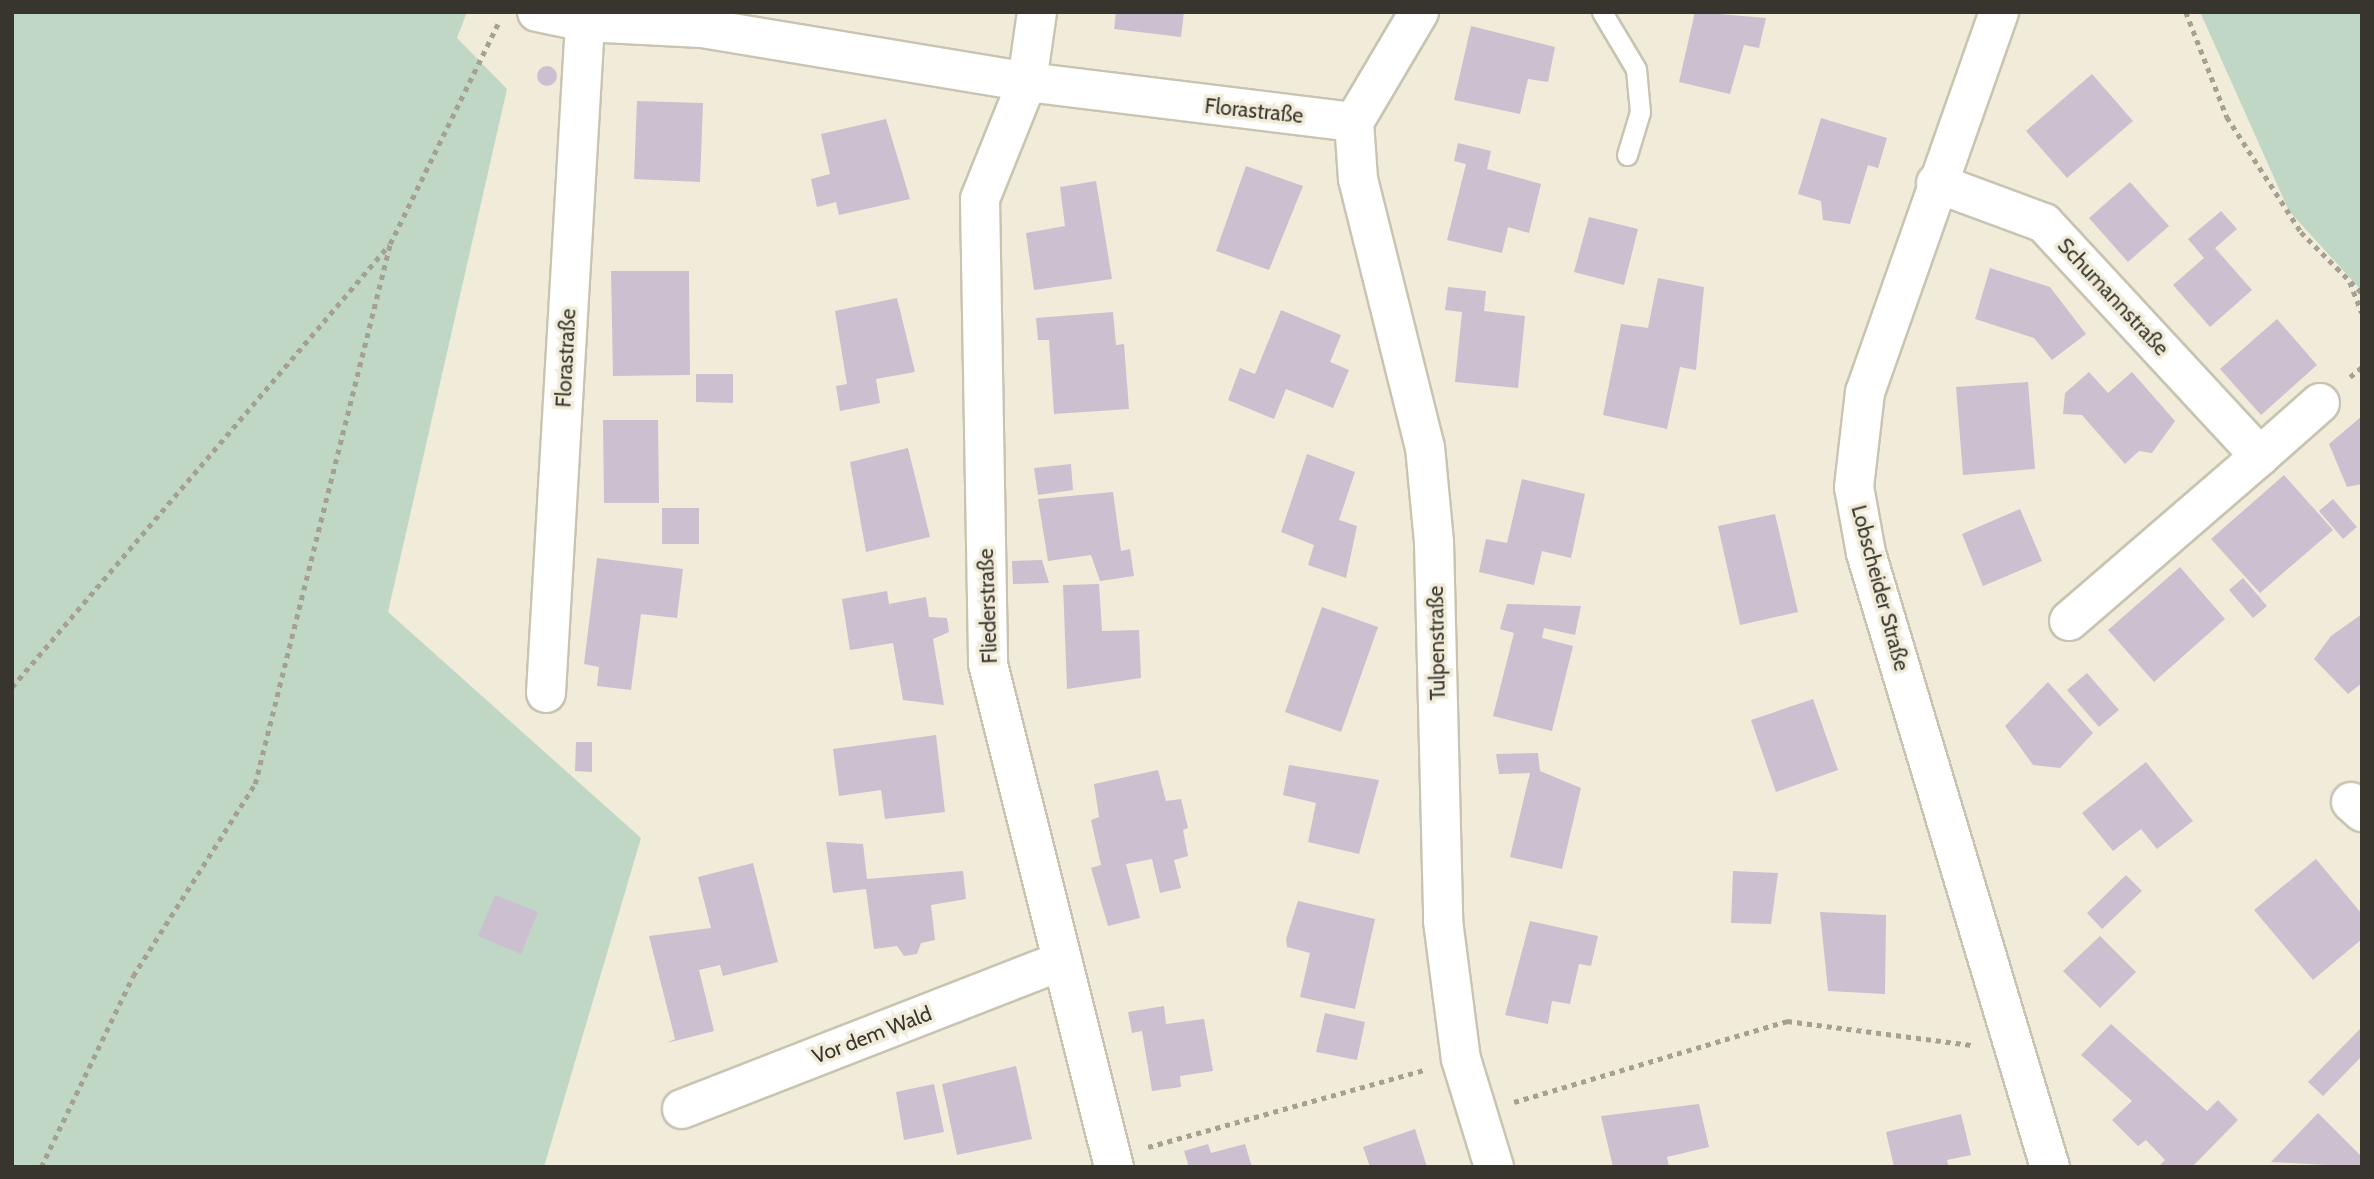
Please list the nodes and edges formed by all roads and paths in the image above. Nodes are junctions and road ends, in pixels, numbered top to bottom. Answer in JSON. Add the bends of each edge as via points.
{"nodes":[{"id":1,"x":1037,"y":12,"type":"edge"},
{"id":2,"x":1419,"y":12,"type":"edge"},
{"id":3,"x":1602,"y":12,"type":"edge"},
{"id":4,"x":1999,"y":12,"type":"edge"},
{"id":5,"x":2186,"y":12,"type":"edge"},
{"id":6,"x":521,"y":15,"type":"edge"},
{"id":7,"x":585,"y":22,"type":"junction"},
{"id":8,"x":1027,"y":82,"type":"junction"},
{"id":9,"x":1354,"y":122,"type":"junction"},
{"id":10,"x":1627,"y":155,"type":"dead end"},
{"id":11,"x":1937,"y":183,"type":"junction"},
{"id":12,"x":390,"y":244,"type":"junction"},
{"id":13,"x":2350,"y":281,"type":"junction"},
{"id":14,"x":2362,"y":293,"type":"edge"},
{"id":15,"x":2362,"y":313,"type":"edge"},
{"id":16,"x":2320,"y":403,"type":"dead end"},
{"id":17,"x":2260,"y":456,"type":"junction"},
{"id":18,"x":2069,"y":621,"type":"dead end"},
{"id":19,"x":12,"y":687,"type":"edge"},
{"id":20,"x":546,"y":693,"type":"dead end"},
{"id":21,"x":1062,"y":961,"type":"junction"},
{"id":22,"x":1975,"y":1045,"type":"dead end"},
{"id":23,"x":1461,"y":1059,"type":"junction"},
{"id":24,"x":682,"y":1110,"type":"dead end"},
{"id":25,"x":1474,"y":1115,"type":"junction"},
{"id":26,"x":1176,"y":1139,"type":"dead end"},
{"id":27,"x":41,"y":1167,"type":"edge"},
{"id":28,"x":1114,"y":1167,"type":"edge"},
{"id":29,"x":1494,"y":1167,"type":"edge"},
{"id":30,"x":2050,"y":1167,"type":"edge"}],
"edges":[{"from":1,"to":8,"type":"street"},
{"from":2,"to":9,"type":"street"},
{"from":3,"to":10,"type":"lane","via":[[1636,69],[1640,112]]},
{"from":4,"to":11,"type":"street","name":"Lobscheider Straße"},
{"from":5,"to":13,"type":"path","via":[[2227,117],[2301,232]]},
{"from":6,"to":7,"type":"street","name":"Florastraße"},
{"from":6,"to":12,"type":"path","via":[[489,31]]},
{"from":7,"to":8,"type":"street","name":"Florastraße","via":[[702,28]]},
{"from":7,"to":20,"type":"street","name":"Florastraße"},
{"from":8,"to":9,"type":"street","name":"Florastraße"},
{"from":8,"to":21,"type":"street","name":"Fliederstraße","via":[[980,199],[988,664]]},
{"from":9,"to":23,"type":"street","name":"Tulpenstraße","via":[[1358,179],[1425,447],[1434,542],[1443,921]]},
{"from":11,"to":17,"type":"street","name":"Schumannstraße","via":[[2044,223]]},
{"from":11,"to":30,"type":"street","name":"Lobscheider Straße","via":[[1866,393],[1854,487],[1866,553]]},
{"from":12,"to":19,"type":"path"},
{"from":12,"to":27,"type":"path","via":[[255,784],[133,976]]},
{"from":13,"to":14,"type":"path"},
{"from":13,"to":15,"type":"path"},
{"from":16,"to":17,"type":"street"},
{"from":17,"to":18,"type":"street"},
{"from":21,"to":24,"type":"street","name":"Vor dem Wald"},
{"from":21,"to":28,"type":"street","name":"Fliederstraße"},
{"from":22,"to":25,"type":"path","via":[[1787,1021]]},
{"from":23,"to":25,"type":"street","name":"Tulpenstraße"},
{"from":23,"to":26,"type":"path"},
{"from":25,"to":29,"type":"street","name":"Tulpenstraße"}]}
